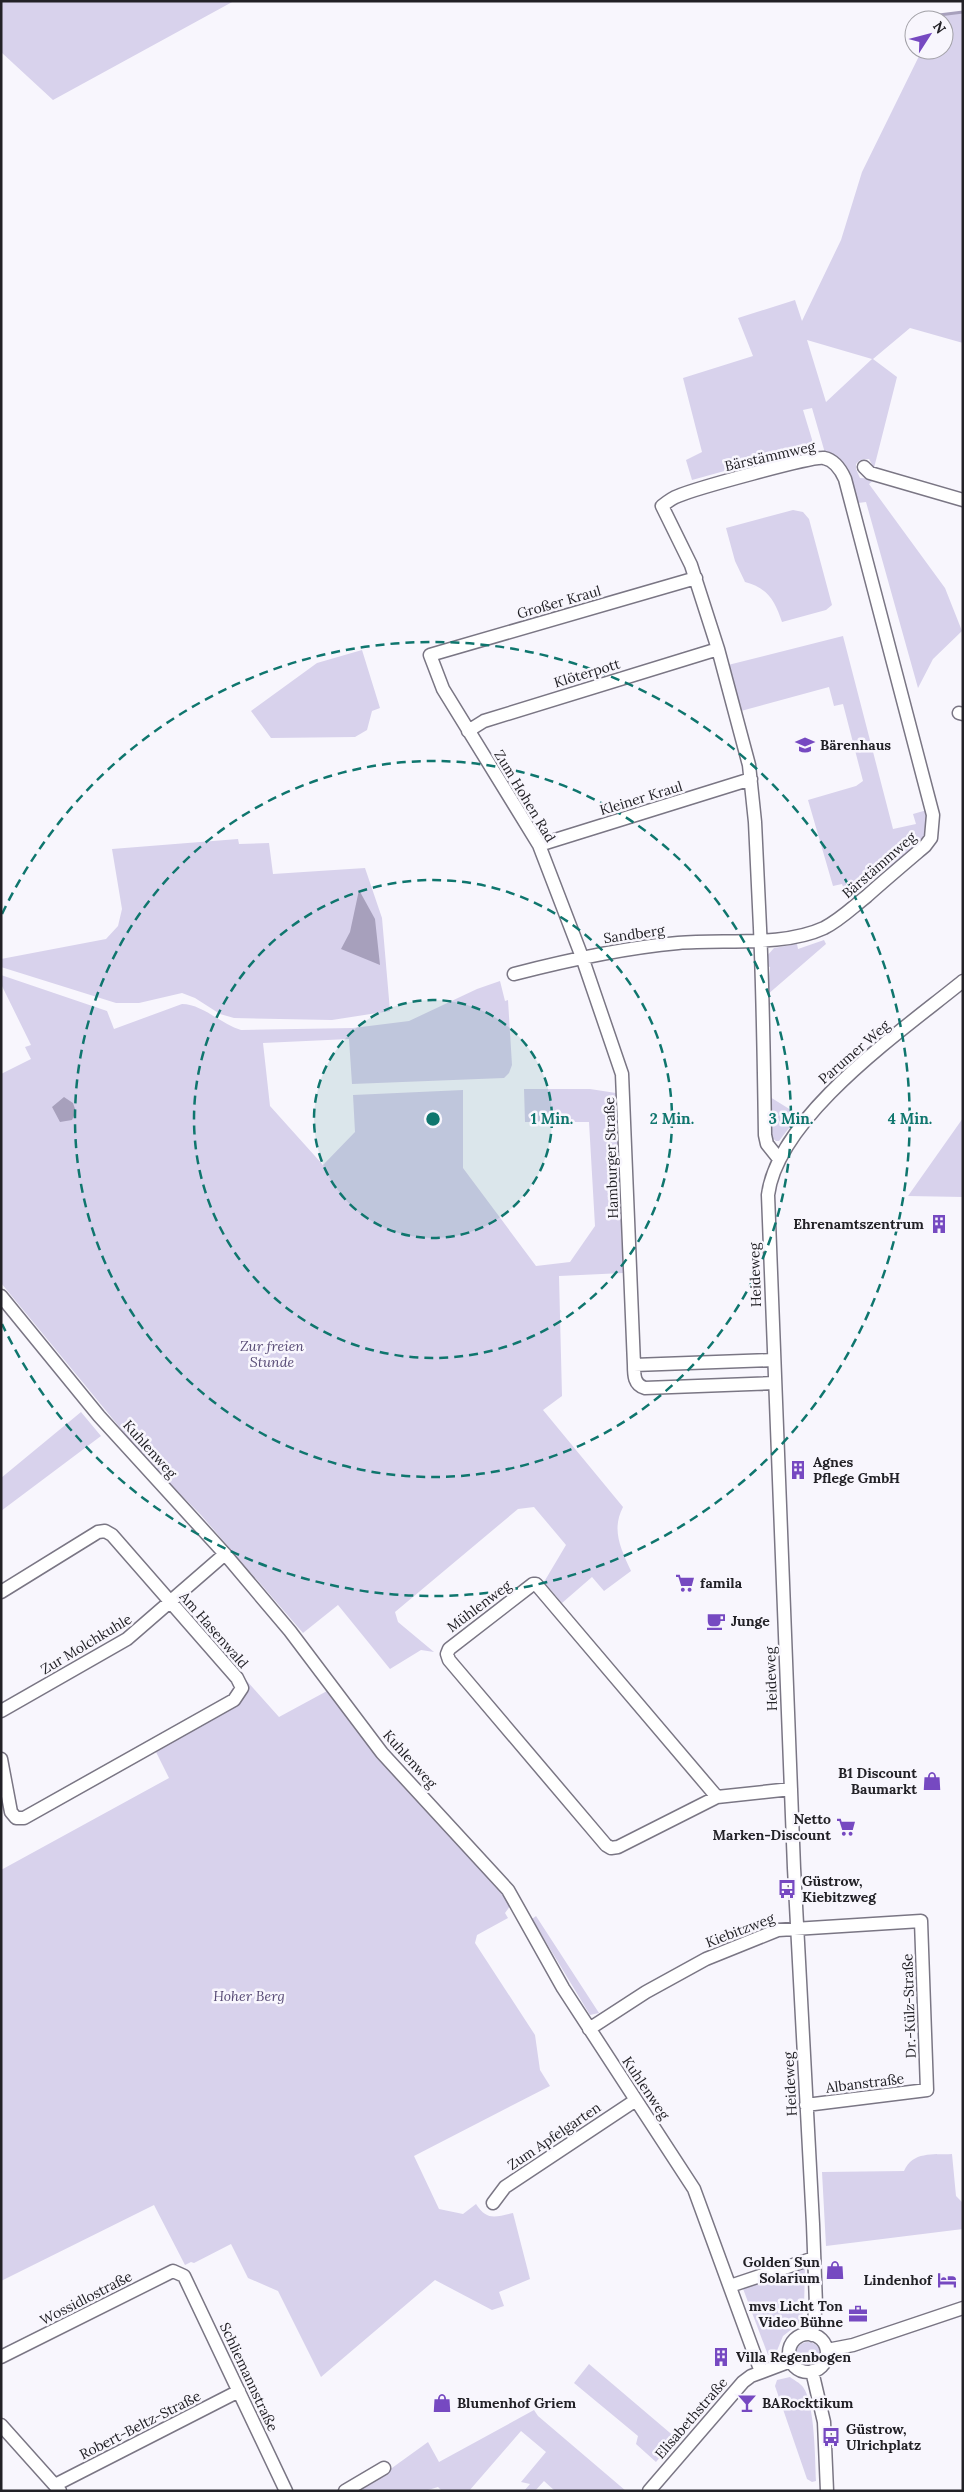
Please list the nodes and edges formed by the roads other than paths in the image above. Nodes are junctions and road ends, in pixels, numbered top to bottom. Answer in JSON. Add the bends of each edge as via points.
{"nodes":[{"id":1,"x":864,"y":468,"type":"dead end"},
{"id":2,"x":963,"y":500,"type":"edge"},
{"id":3,"x":696,"y":578,"type":"junction"},
{"id":4,"x":718,"y":649,"type":"junction"},
{"id":5,"x":430,"y":655,"type":"joint"},
{"id":6,"x":468,"y":730,"type":"junction"},
{"id":7,"x":751,"y":780,"type":"junction"},
{"id":8,"x":539,"y":845,"type":"junction"},
{"id":9,"x":760,"y":939,"type":"junction"},
{"id":10,"x":582,"y":957,"type":"junction"},
{"id":11,"x":514,"y":974,"type":"dead end"},
{"id":12,"x":963,"y":981,"type":"edge"},
{"id":13,"x":779,"y":1158,"type":"junction"},
{"id":14,"x":1,"y":1296,"type":"edge"},
{"id":15,"x":774,"y":1360,"type":"junction"},
{"id":16,"x":634,"y":1365,"type":"junction"},
{"id":17,"x":774,"y":1383,"type":"junction"},
{"id":18,"x":225,"y":1554,"type":"junction"},
{"id":19,"x":1,"y":1592,"type":"edge"},
{"id":20,"x":170,"y":1603,"type":"junction"},
{"id":21,"x":1,"y":1712,"type":"edge"},
{"id":22,"x":1,"y":1759,"type":"edge"},
{"id":23,"x":791,"y":1789,"type":"junction"},
{"id":24,"x":717,"y":1797,"type":"junction"},
{"id":25,"x":921,"y":1921,"type":"joint"},
{"id":26,"x":797,"y":1928,"type":"junction"},
{"id":27,"x":589,"y":2029,"type":"junction"},
{"id":28,"x":927,"y":2090,"type":"joint"},
{"id":29,"x":636,"y":2100,"type":"junction"},
{"id":30,"x":806,"y":2105,"type":"junction"},
{"id":31,"x":493,"y":2203,"type":"dead end"},
{"id":32,"x":814,"y":2258,"type":"junction"},
{"id":33,"x":184,"y":2276,"type":"joint"},
{"id":34,"x":730,"y":2286,"type":"junction"},
{"id":35,"x":963,"y":2308,"type":"edge"},
{"id":36,"x":812,"y":2335,"type":"junction"},
{"id":37,"x":827,"y":2350,"type":"junction"},
{"id":38,"x":1,"y":2357,"type":"edge"},
{"id":39,"x":791,"y":2361,"type":"junction"},
{"id":40,"x":812,"y":2371,"type":"junction"},
{"id":41,"x":761,"y":2372,"type":"junction"},
{"id":42,"x":239,"y":2391,"type":"junction"},
{"id":43,"x":1,"y":2424,"type":"edge"},
{"id":44,"x":384,"y":2468,"type":"dead end"},
{"id":45,"x":57,"y":2488,"type":"edge"},
{"id":46,"x":286,"y":2491,"type":"edge"},
{"id":47,"x":345,"y":2491,"type":"edge"},
{"id":48,"x":649,"y":2491,"type":"edge"},
{"id":49,"x":827,"y":2491,"type":"edge"}],
"edges":[{"from":1,"to":2,"type":"street","via":[[870,473]]},
{"from":3,"to":4,"type":"street","name":"Bärstämmweg"},
{"from":3,"to":5,"type":"street","name":"Großer Kraul"},
{"from":3,"to":9,"type":"street","name":"Bärstämmweg","via":[[685,548],[662,506],[680,495],[816,459],[824,458],[840,468],[933,815],[931,838],[924,846],[839,919],[808,934],[780,940]]},
{"from":4,"to":6,"type":"street","name":"Klöterpott","via":[[484,721]]},
{"from":4,"to":7,"type":"street","name":"Bärstämmweg"},
{"from":5,"to":6,"type":"street","name":"Zum Hohen Rad","via":[[443,689]]},
{"from":6,"to":8,"type":"street","name":"Zum Hohen Rad"},
{"from":7,"to":8,"type":"street","name":"Kleiner Kraul"},
{"from":7,"to":9,"type":"street","name":"Bärstämmweg"},
{"from":8,"to":10,"type":"street","name":"Zum Hohen Rad"},
{"from":9,"to":10,"type":"street","name":"Sandberg","via":[[677,943]]},
{"from":9,"to":13,"type":"street","via":[[765,1135],[767,1144]]},
{"from":10,"to":11,"type":"street","name":"Sandberg"},
{"from":10,"to":16,"type":"street","name":"Hamburger Straße","via":[[622,1074]]},
{"from":12,"to":13,"type":"street","name":"Parumer Weg","via":[[823,1099]]},
{"from":13,"to":15,"type":"street","name":"Heideweg","via":[[771,1175],[768,1196]]},
{"from":14,"to":18,"type":"street","name":"Kuhlenweg","via":[[99,1416]]},
{"from":15,"to":16,"type":"street"},
{"from":15,"to":17,"type":"street","name":"Heideweg"},
{"from":16,"to":17,"type":"street","name":"Hamburger Straße","via":[[635,1380],[645,1388]]},
{"from":17,"to":23,"type":"street","name":"Heideweg"},
{"from":18,"to":20,"type":"street","name":"Zur Molchkuhle"},
{"from":18,"to":27,"type":"street","name":"Kuhlenweg","via":[[290,1631],[382,1753],[508,1890]]},
{"from":19,"to":20,"type":"street","name":"Am Hasenwald","via":[[98,1532],[105,1531],[112,1535]]},
{"from":20,"to":21,"type":"street","name":"Zur Molchkuhle","via":[[127,1639]]},
{"from":20,"to":22,"type":"street","name":"Am Hasenwald","via":[[237,1678],[242,1688],[234,1700],[24,1818],[16,1818],[11,1812]]},
{"from":23,"to":24,"type":"street","name":"Mühlenweg"},
{"from":23,"to":26,"type":"street","name":"Heideweg"},
{"from":24,"to":24,"type":"street","name":"Mühlenweg","via":[[536,1584],[446,1654],[611,1848]]},
{"from":25,"to":26,"type":"street","name":"Kiebitzweg"},
{"from":25,"to":28,"type":"street","name":"Dr.-Külz-Straße"},
{"from":26,"to":27,"type":"street","name":"Kiebitzweg","via":[[778,1930],[706,1959]]},
{"from":26,"to":30,"type":"street","name":"Heideweg"},
{"from":27,"to":29,"type":"street","name":"Kuhlenweg"},
{"from":28,"to":30,"type":"street","name":"Albanstraße"},
{"from":29,"to":31,"type":"street","name":"Zum Apfelgarten","via":[[505,2187]]},
{"from":29,"to":34,"type":"street","name":"Kuhlenweg","via":[[694,2189]]},
{"from":30,"to":32,"type":"street","name":"Heideweg"},
{"from":32,"to":34,"type":"street"},
{"from":32,"to":36,"type":"street","name":"Heideweg","via":[[816,2304]]},
{"from":33,"to":38,"type":"street","name":"Wossidlostraße","via":[[173,2271]]},
{"from":33,"to":42,"type":"street","name":"Schliemannstraße"},
{"from":34,"to":41,"type":"street","name":"Kuhlenweg"},
{"from":35,"to":37,"type":"street","via":[[853,2345]]},
{"from":36,"to":37,"type":"street","via":[[822,2340]]},
{"from":36,"to":39,"type":"street","via":[[801,2336],[792,2344]]},
{"from":37,"to":40,"type":"street","via":[[825,2361]]},
{"from":39,"to":40,"type":"street","via":[[802,2371]]},
{"from":39,"to":41,"type":"street","name":"Elisabethstraße"},
{"from":40,"to":49,"type":"street","via":[[824,2422]]},
{"from":41,"to":48,"type":"street","name":"Elisabethstraße","via":[[750,2376],[735,2390]]},
{"from":42,"to":45,"type":"street","name":"Robert-Beltz-Straße"},
{"from":42,"to":46,"type":"street","name":"Schliemannstraße"},
{"from":43,"to":45,"type":"street"},
{"from":44,"to":47,"type":"street"}]}
